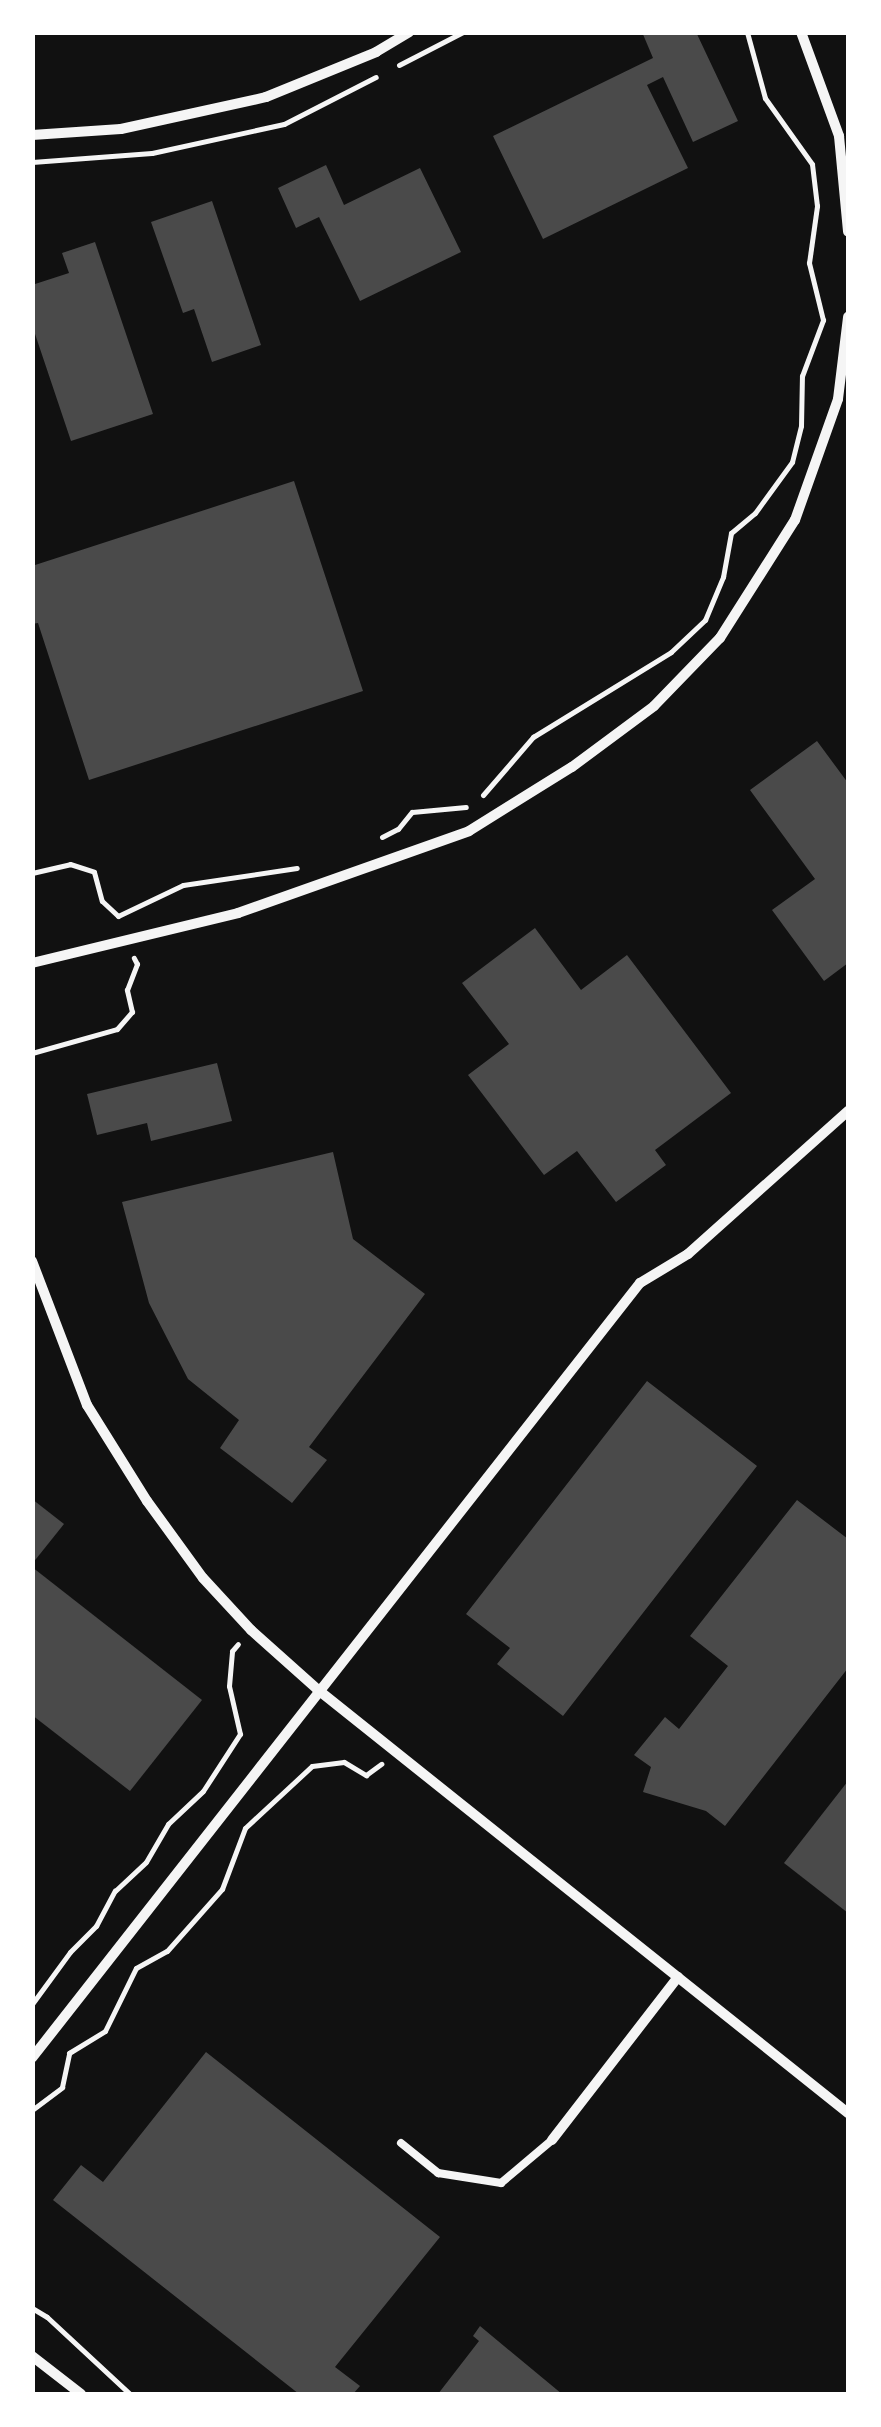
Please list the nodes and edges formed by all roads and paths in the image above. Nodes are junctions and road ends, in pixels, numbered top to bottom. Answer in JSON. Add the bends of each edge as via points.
{"nodes":[{"id":1,"x":410,"y":32,"type":"edge"},
{"id":2,"x":748,"y":32,"type":"edge"},
{"id":3,"x":801,"y":32,"type":"edge"},
{"id":4,"x":32,"y":134,"type":"edge"},
{"id":5,"x":848,"y":232,"type":"edge"},
{"id":6,"x":848,"y":317,"type":"edge"},
{"id":7,"x":372,"y":842,"type":"dead end"},
{"id":8,"x":306,"y":867,"type":"dead end"},
{"id":9,"x":118,"y":916,"type":"dead end"},
{"id":10,"x":32,"y":962,"type":"edge"},
{"id":11,"x":848,"y":1111,"type":"edge"},
{"id":12,"x":32,"y":1261,"type":"edge"},
{"id":13,"x":251,"y":1630,"type":"junction"},
{"id":14,"x":317,"y":1689,"type":"junction"},
{"id":15,"x":396,"y":1752,"type":"junction"},
{"id":16,"x":678,"y":1977,"type":"junction"},
{"id":17,"x":32,"y":2004,"type":"edge"},
{"id":18,"x":32,"y":2058,"type":"edge"},
{"id":19,"x":32,"y":2110,"type":"edge"},
{"id":20,"x":848,"y":2113,"type":"edge"},
{"id":21,"x":552,"y":2140,"type":"joint"},
{"id":22,"x":402,"y":2144,"type":"dead end"},
{"id":23,"x":32,"y":2308,"type":"edge"},
{"id":24,"x":32,"y":2356,"type":"edge"},
{"id":25,"x":81,"y":2394,"type":"edge"},
{"id":26,"x":130,"y":2394,"type":"edge"}],
"edges":[{"from":1,"to":4,"type":"street","via":[[266,97],[121,128]]},
{"from":2,"to":7,"type":"path","via":[[765,98],[812,164],[817,206],[808,264],[823,320],[802,376],[792,462],[755,513],[731,533],[724,577],[705,620],[671,652],[533,737],[484,795],[462,809],[412,812],[398,829]]},
{"from":3,"to":5,"type":"street","via":[[838,136]]},
{"from":6,"to":10,"type":"street","via":[[838,399],[795,520],[720,638],[654,706],[470,831],[238,914]]},
{"from":8,"to":9,"type":"path","via":[[183,885]]},
{"from":11,"to":14,"type":"street","via":[[688,1254],[640,1283]]},
{"from":12,"to":13,"type":"street","via":[[88,1405],[147,1501]]},
{"from":13,"to":14,"type":"street"},
{"from":13,"to":17,"type":"path","via":[[232,1651],[229,1686],[240,1734],[204,1791],[168,1824],[146,1862],[116,1891]]},
{"from":14,"to":15,"type":"street"},
{"from":14,"to":18,"type":"street"},
{"from":15,"to":16,"type":"street"},
{"from":15,"to":19,"type":"path","via":[[366,1775],[344,1762],[312,1766],[245,1828],[222,1889],[167,1951],[136,1968],[105,2031],[69,2053],[62,2087]]},
{"from":16,"to":20,"type":"street"},
{"from":16,"to":21,"type":"street"},
{"from":21,"to":22,"type":"lane","via":[[501,2183],[438,2174]]},
{"from":23,"to":26,"type":"path"},
{"from":24,"to":25,"type":"street"}]}
